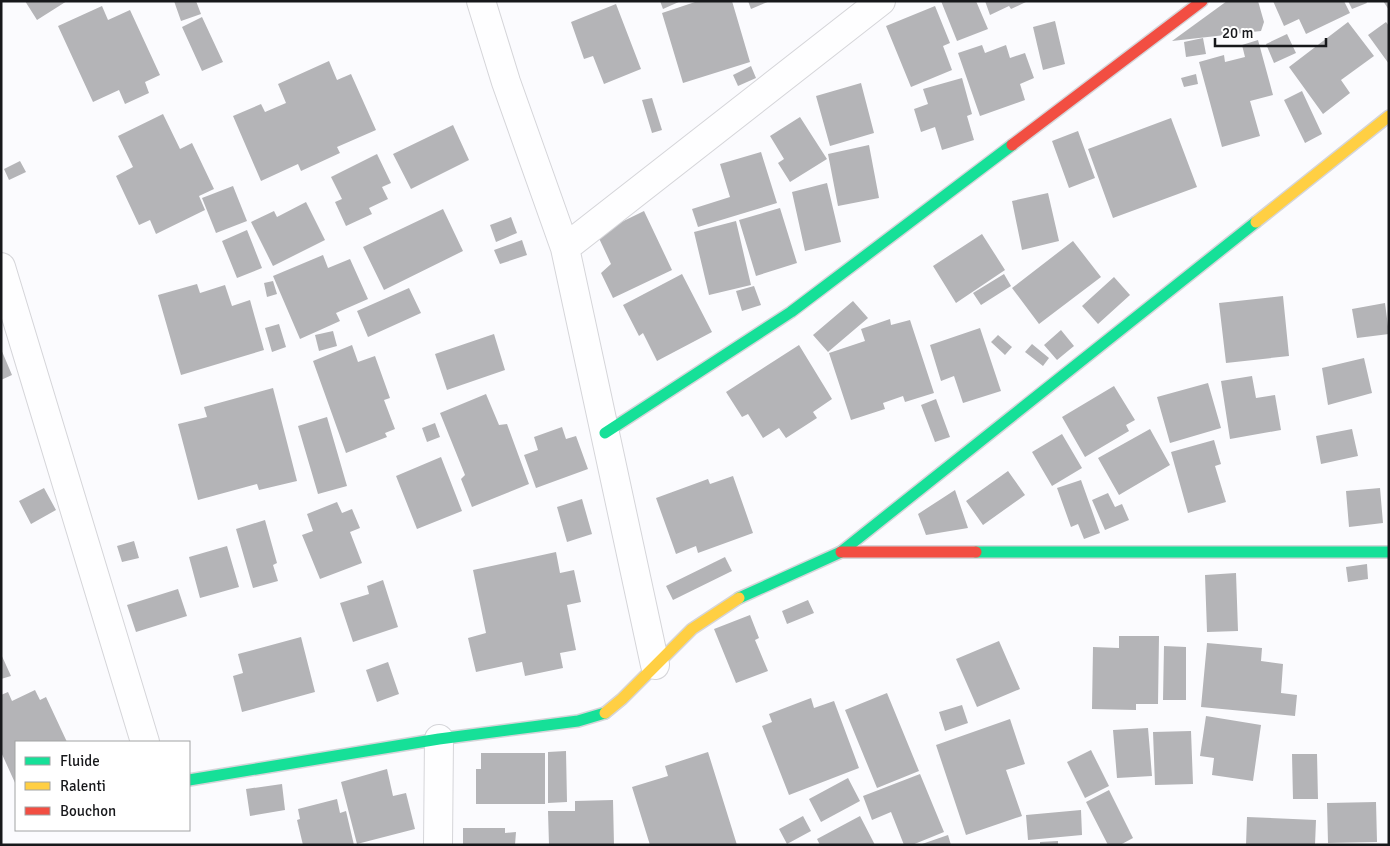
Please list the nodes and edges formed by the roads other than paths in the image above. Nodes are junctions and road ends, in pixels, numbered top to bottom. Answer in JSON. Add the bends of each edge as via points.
{"nodes":[{"id":1,"x":481,"y":1,"type":"edge"},
{"id":2,"x":881,"y":1,"type":"edge"},
{"id":3,"x":1202,"y":1,"type":"edge"},
{"id":4,"x":1389,"y":116,"type":"edge"},
{"id":5,"x":565,"y":248,"type":"junction"},
{"id":6,"x":1,"y":267,"type":"edge"},
{"id":7,"x":604,"y":433,"type":"junction"},
{"id":8,"x":841,"y":552,"type":"junction"},
{"id":9,"x":1389,"y":552,"type":"edge"},
{"id":10,"x":655,"y":665,"type":"junction"},
{"id":11,"x":438,"y":739,"type":"junction"},
{"id":12,"x":145,"y":741,"type":"edge"},
{"id":13,"x":190,"y":780,"type":"edge"},
{"id":14,"x":438,"y":845,"type":"edge"}],
"edges":[{"from":1,"to":5,"type":"street"},
{"from":2,"to":5,"type":"street"},
{"from":3,"to":7,"type":"street","via":[[791,312]]},
{"from":4,"to":8,"type":"street"},
{"from":5,"to":7,"type":"street"},
{"from":6,"to":12,"type":"street"},
{"from":7,"to":10,"type":"street"},
{"from":8,"to":9,"type":"street"},
{"from":8,"to":10,"type":"street","via":[[735,600],[692,629]]},
{"from":10,"to":11,"type":"street","via":[[604,714],[578,721]]},
{"from":11,"to":13,"type":"street"},
{"from":11,"to":14,"type":"street"}]}
